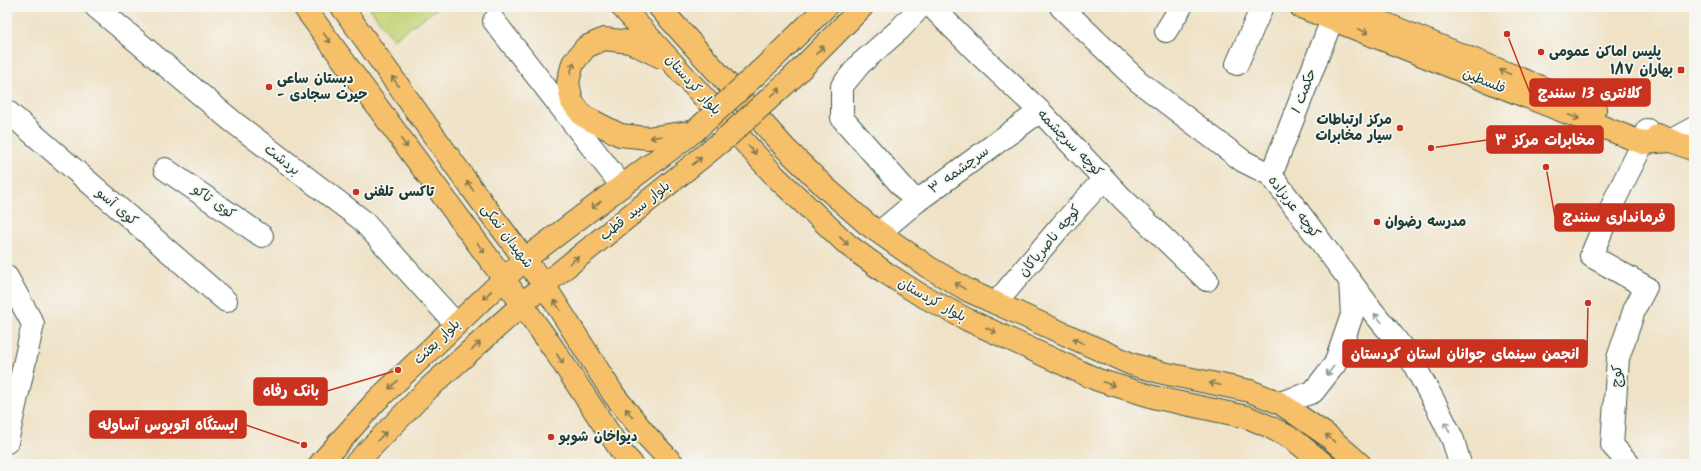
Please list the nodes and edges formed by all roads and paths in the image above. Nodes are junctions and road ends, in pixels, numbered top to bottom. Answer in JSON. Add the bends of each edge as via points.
{"nodes":[{"id":1,"x":96,"y":7,"type":"edge"},
{"id":2,"x":304,"y":7,"type":"edge"},
{"id":3,"x":342,"y":7,"type":"edge"},
{"id":4,"x":622,"y":7,"type":"edge"},
{"id":5,"x":659,"y":7,"type":"edge"},
{"id":6,"x":826,"y":7,"type":"edge"},
{"id":7,"x":862,"y":7,"type":"edge"},
{"id":8,"x":920,"y":7,"type":"edge"},
{"id":9,"x":932,"y":7,"type":"edge"},
{"id":10,"x":1061,"y":7,"type":"edge"},
{"id":11,"x":1181,"y":7,"type":"edge"},
{"id":12,"x":1262,"y":7,"type":"edge"},
{"id":13,"x":1300,"y":7,"type":"edge"},
{"id":14,"x":1337,"y":11,"type":"edge"},
{"id":15,"x":494,"y":21,"type":"dead end"},
{"id":16,"x":1166,"y":31,"type":"dead end"},
{"id":17,"x":369,"y":45,"type":"junction"},
{"id":18,"x":672,"y":62,"type":"junction"},
{"id":19,"x":345,"y":63,"type":"junction"},
{"id":20,"x":1237,"y":64,"type":"dead end"},
{"id":21,"x":745,"y":103,"type":"junction"},
{"id":22,"x":1040,"y":111,"type":"junction"},
{"id":23,"x":8,"y":112,"type":"dead end"},
{"id":24,"x":726,"y":126,"type":"junction"},
{"id":25,"x":1694,"y":128,"type":"edge"},
{"id":26,"x":694,"y":131,"type":"junction"},
{"id":27,"x":1645,"y":137,"type":"junction"},
{"id":28,"x":1670,"y":140,"type":"junction"},
{"id":29,"x":1694,"y":150,"type":"edge"},
{"id":30,"x":165,"y":169,"type":"dead end"},
{"id":31,"x":1271,"y":175,"type":"junction"},
{"id":32,"x":1104,"y":179,"type":"junction"},
{"id":33,"x":622,"y":186,"type":"junction"},
{"id":34,"x":916,"y":202,"type":"junction"},
{"id":35,"x":880,"y":232,"type":"junction"},
{"id":36,"x":262,"y":236,"type":"dead end"},
{"id":37,"x":525,"y":259,"type":"junction"},
{"id":38,"x":7,"y":278,"type":"edge"},
{"id":39,"x":504,"y":279,"type":"junction"},
{"id":40,"x":1207,"y":280,"type":"dead end"},
{"id":41,"x":1350,"y":280,"type":"junction"},
{"id":42,"x":544,"y":285,"type":"junction"},
{"id":43,"x":226,"y":301,"type":"dead end"},
{"id":44,"x":996,"y":303,"type":"junction"},
{"id":45,"x":522,"y":304,"type":"junction"},
{"id":46,"x":456,"y":324,"type":"junction"},
{"id":47,"x":1280,"y":403,"type":"junction"},
{"id":48,"x":7,"y":442,"type":"edge"},
{"id":49,"x":320,"y":464,"type":"edge"},
{"id":50,"x":355,"y":464,"type":"edge"},
{"id":51,"x":632,"y":464,"type":"edge"},
{"id":52,"x":673,"y":464,"type":"edge"},
{"id":53,"x":1324,"y":464,"type":"edge"},
{"id":54,"x":1360,"y":464,"type":"edge"},
{"id":55,"x":1460,"y":464,"type":"edge"},
{"id":56,"x":1628,"y":464,"type":"edge"}],
"edges":[{"from":1,"to":46,"type":"street","name":"بردشت","via":[[232,120],[362,220]]},
{"from":2,"to":19,"type":"main road","name":"شهیدان نمکی","one_way":true},
{"from":3,"to":17,"type":"main road","name":"شهیدان نمکی"},
{"from":4,"to":18,"type":"main road","name":"بلوار کردستان"},
{"from":5,"to":21,"type":"main road","name":"بلوار کردستان"},
{"from":6,"to":26,"type":"main road","name":"بلوار سید قطب","bridge":true},
{"from":24,"to":7,"type":"main road","one_way":true,"bridge":true,"via":[[793,78]]},
{"from":8,"to":34,"type":"street","via":[[900,29],[860,64],[842,86],[841,108],[842,118]]},
{"from":9,"to":22,"type":"street","name":"کوچه سرچشمه"},
{"from":10,"to":31,"type":"street","name":"کوچه عربزاده","via":[[1138,81],[1243,161]]},
{"from":11,"to":16,"type":"street"},
{"from":12,"to":20,"type":"street"},
{"from":13,"to":14,"type":"main road","name":"فلسطین"},
{"from":14,"to":27,"type":"main road","name":"فلسطین"},
{"from":14,"to":31,"type":"street","name":"حکمت 1"},
{"from":15,"to":33,"type":"street"},
{"from":17,"to":19,"type":"main road"},
{"from":37,"to":17,"type":"main road","name":"شهیدان نمکی","one_way":true},
{"from":18,"to":24,"type":"main road","name":"بلوار کردستان"},
{"from":26,"to":18,"type":"main road","one_way":true,"via":[[648,138],[620,135],[583,116],[572,102],[568,82],[573,62],[586,47],[604,39],[630,42]]},
{"from":19,"to":39,"type":"main road","name":"شهیدان نمکی","one_way":true},
{"from":21,"to":24,"type":"main road"},
{"from":21,"to":35,"type":"main road","name":"بلوار کردستان","via":[[826,188],[867,224]]},
{"from":22,"to":32,"type":"street","name":"کوچه سرچشمه"},
{"from":22,"to":34,"type":"street","name":"سرچشمه ۳"},
{"from":23,"to":43,"type":"street","name":"کوی آسو"},
{"from":42,"to":24,"type":"main road","name":"بلوار سید قطب","one_way":true},
{"from":24,"to":53,"type":"main road","name":"بلوار کردستان","one_way":true,"via":[[848,245],[919,294],[968,320],[1098,380],[1157,398],[1247,417],[1294,440]]},
{"from":25,"to":28,"type":"street"},
{"from":26,"to":33,"type":"main road","name":"بلوار سید قطب"},
{"from":27,"to":28,"type":"main road","name":"فلسطین"},
{"from":27,"to":56,"type":"street","name":"کوچ","via":[[1591,256],[1646,287],[1635,308],[1618,358],[1612,445]]},
{"from":28,"to":29,"type":"main road","name":"فلسطین"},
{"from":30,"to":36,"type":"street","name":"کوی تاکو"},
{"from":31,"to":41,"type":"street","name":"کوچه عربزاده"},
{"from":32,"to":40,"type":"street","name":"کوچه سرچشمه"},
{"from":32,"to":44,"type":"street","name":"کوچه ناصرپاکان"},
{"from":33,"to":37,"type":"main road","name":"بلوار سید قطب","one_way":true},
{"from":34,"to":35,"type":"street","name":"سرچشمه ۳"},
{"from":44,"to":35,"type":"main road","name":"بلوار کردستان","one_way":true,"via":[[969,291],[928,267]]},
{"from":37,"to":39,"type":"main road","name":"بلوار بعثت"},
{"from":37,"to":42,"type":"main road","name":"شهیدان نمکی"},
{"from":38,"to":48,"type":"street","via":[[33,324]]},
{"from":39,"to":45,"type":"main road","name":"شهیدان نمکی"},
{"from":39,"to":46,"type":"main road","name":"بلوار بعثت","one_way":true},
{"from":41,"to":47,"type":"street","one_way":true,"via":[[1352,315],[1335,364],[1313,392]]},
{"from":55,"to":41,"type":"street","name":"کوچه عربزاده","one_way":true,"via":[[1453,440],[1412,361]]},
{"from":42,"to":45,"type":"main road","name":"بلوار بعثت"},
{"from":52,"to":42,"type":"main road","name":"شهیدان نمکی","one_way":true,"via":[[614,395]]},
{"from":47,"to":44,"type":"main road","name":"بلوار کردستان","one_way":true,"via":[[1250,391],[1130,364]]},
{"from":50,"to":45,"type":"main road","name":"بلوار بعثت","one_way":true,"via":[[429,388]]},
{"from":45,"to":51,"type":"main road","name":"شهیدان نمکی","one_way":true},
{"from":46,"to":49,"type":"main road","name":"بلوار بعثت","one_way":true,"via":[[375,402]]},
{"from":54,"to":47,"type":"main road","name":"بلوار کردستان","one_way":true,"via":[[1328,436]]}]}
